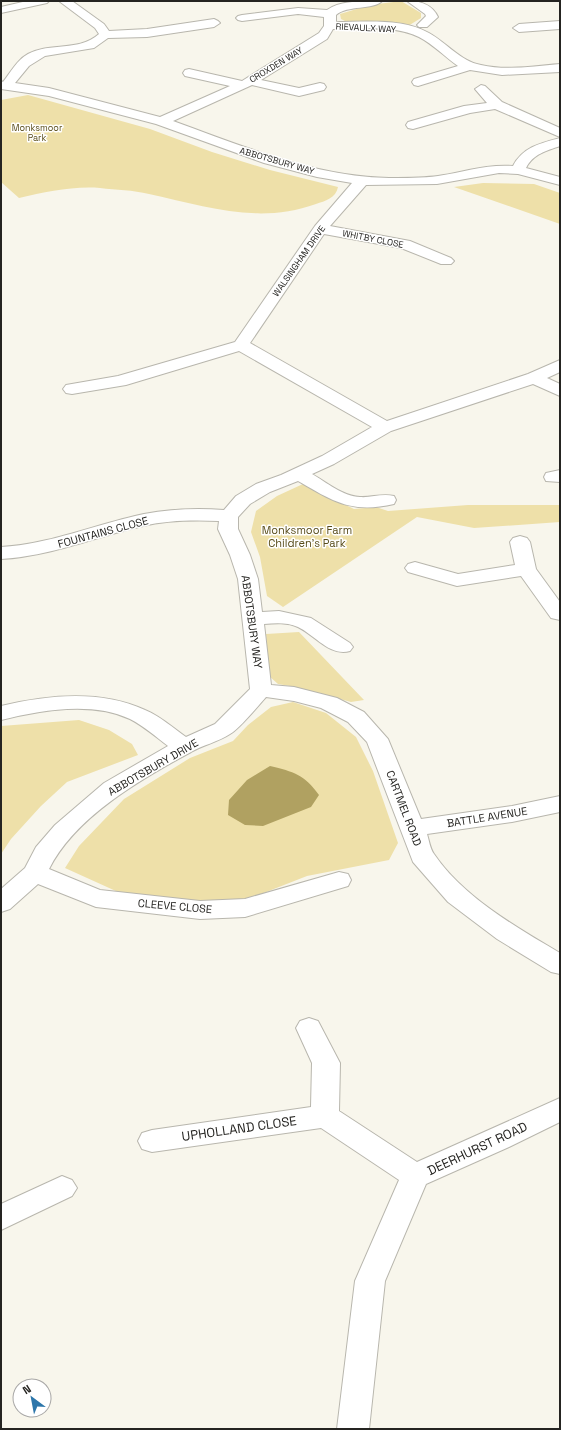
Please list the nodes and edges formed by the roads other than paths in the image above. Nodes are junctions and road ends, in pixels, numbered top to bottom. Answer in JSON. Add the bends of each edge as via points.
{"nodes":[{"id":1,"x":43,"y":1,"type":"edge"},
{"id":2,"x":65,"y":1,"type":"edge"},
{"id":3,"x":376,"y":1,"type":"edge"},
{"id":4,"x":413,"y":1,"type":"edge"},
{"id":5,"x":362,"y":2,"type":"edge"},
{"id":6,"x":5,"y":9,"type":"edge"},
{"id":7,"x":242,"y":18,"type":"dead end"},
{"id":8,"x":330,"y":20,"type":"junction"},
{"id":9,"x":214,"y":23,"type":"dead end"},
{"id":10,"x":560,"y":25,"type":"edge"},
{"id":11,"x":423,"y":26,"type":"dead end"},
{"id":12,"x":519,"y":28,"type":"dead end"},
{"id":13,"x":105,"y":35,"type":"junction"},
{"id":14,"x":470,"y":66,"type":"junction"},
{"id":15,"x":560,"y":68,"type":"edge"},
{"id":16,"x":189,"y":73,"type":"dead end"},
{"id":17,"x":418,"y":82,"type":"dead end"},
{"id":18,"x":247,"y":83,"type":"junction"},
{"id":19,"x":4,"y":85,"type":"edge"},
{"id":20,"x":320,"y":87,"type":"dead end"},
{"id":21,"x":481,"y":89,"type":"dead end"},
{"id":22,"x":497,"y":105,"type":"junction"},
{"id":23,"x":161,"y":121,"type":"junction"},
{"id":24,"x":413,"y":125,"type":"dead end"},
{"id":25,"x":560,"y":133,"type":"edge"},
{"id":26,"x":560,"y":142,"type":"edge"},
{"id":27,"x":518,"y":170,"type":"junction"},
{"id":28,"x":362,"y":181,"type":"junction"},
{"id":29,"x":560,"y":181,"type":"edge"},
{"id":30,"x":320,"y":229,"type":"junction"},
{"id":31,"x":446,"y":261,"type":"dead end"},
{"id":32,"x":240,"y":345,"type":"junction"},
{"id":33,"x":560,"y":365,"type":"edge"},
{"id":34,"x":534,"y":378,"type":"junction"},
{"id":35,"x":72,"y":389,"type":"dead end"},
{"id":36,"x":560,"y":392,"type":"edge"},
{"id":37,"x":385,"y":427,"type":"junction"},
{"id":38,"x":298,"y":474,"type":"junction"},
{"id":39,"x":387,"y":500,"type":"dead end"},
{"id":40,"x":229,"y":516,"type":"junction"},
{"id":41,"x":520,"y":542,"type":"dead end"},
{"id":42,"x":1,"y":553,"type":"edge"},
{"id":43,"x":414,"y":568,"type":"dead end"},
{"id":44,"x":526,"y":569,"type":"junction"},
{"id":45,"x":559,"y":615,"type":"edge"},
{"id":46,"x":252,"y":619,"type":"junction"},
{"id":47,"x":343,"y":647,"type":"dead end"},
{"id":48,"x":261,"y":690,"type":"junction"},
{"id":49,"x":1,"y":713,"type":"edge"},
{"id":50,"x":184,"y":746,"type":"junction"},
{"id":51,"x":560,"y":804,"type":"edge"},
{"id":52,"x":413,"y":828,"type":"junction"},
{"id":53,"x":35,"y":873,"type":"junction"},
{"id":54,"x":339,"y":880,"type":"dead end"},
{"id":55,"x":1,"y":903,"type":"edge"},
{"id":56,"x":560,"y":965,"type":"edge"},
{"id":57,"x":310,"y":1028,"type":"dead end"},
{"id":58,"x":560,"y":1109,"type":"edge"},
{"id":59,"x":325,"y":1116,"type":"junction"},
{"id":60,"x":152,"y":1140,"type":"dead end"},
{"id":61,"x":415,"y":1176,"type":"junction"},
{"id":62,"x":62,"y":1188,"type":"dead end"},
{"id":63,"x":1,"y":1218,"type":"edge"},
{"id":64,"x":353,"y":1429,"type":"edge"}],
"edges":[{"from":1,"to":6,"type":"street"},
{"from":2,"to":13,"type":"street","via":[[100,26]]},
{"from":3,"to":5,"type":"street","name":"CROXDEN WAY"},
{"from":4,"to":11,"type":"street","via":[[430,12],[432,17]]},
{"from":5,"to":8,"type":"street","name":"CROXDEN WAY","via":[[337,8]]},
{"from":7,"to":8,"type":"street","name":"RIEVAULX WAY","via":[[298,12]]},
{"from":8,"to":14,"type":"street","name":"RIEVAULX WAY","via":[[422,34]]},
{"from":8,"to":18,"type":"street","name":"CROXDEN WAY","via":[[322,36]]},
{"from":9,"to":13,"type":"street","via":[[164,26]]},
{"from":10,"to":12,"type":"street"},
{"from":13,"to":19,"type":"street","via":[[100,42],[89,46],[33,57],[23,63]]},
{"from":14,"to":15,"type":"street","name":"RIEVAULX WAY","via":[[503,71]]},
{"from":14,"to":17,"type":"street"},
{"from":16,"to":18,"type":"street"},
{"from":18,"to":20,"type":"street","via":[[299,92]]},
{"from":18,"to":23,"type":"street","name":"CROXDEN WAY"},
{"from":19,"to":23,"type":"street","name":"ABBOTSBURY WAY","via":[[49,92]]},
{"from":21,"to":22,"type":"street"},
{"from":22,"to":24,"type":"street","via":[[470,109]]},
{"from":22,"to":25,"type":"street"},
{"from":23,"to":28,"type":"street","name":"ABBOTSBURY WAY","via":[[269,160],[317,173]]},
{"from":26,"to":27,"type":"street","via":[[534,150],[523,158]]},
{"from":27,"to":28,"type":"street","name":"ABBOTSBURY WAY","via":[[476,172],[430,180]]},
{"from":27,"to":29,"type":"street","name":"ABBOTSBURY WAY"},
{"from":28,"to":30,"type":"street","name":"WALSINGHAM DRIVE"},
{"from":30,"to":31,"type":"street","name":"WHITBY CLOSE","via":[[405,244]]},
{"from":30,"to":32,"type":"street","name":"WALSINGHAM DRIVE"},
{"from":32,"to":35,"type":"street","via":[[120,381]]},
{"from":32,"to":37,"type":"street"},
{"from":33,"to":34,"type":"street"},
{"from":34,"to":36,"type":"street"},
{"from":34,"to":37,"type":"street"},
{"from":37,"to":38,"type":"street"},
{"from":38,"to":39,"type":"street","via":[[352,502]]},
{"from":38,"to":40,"type":"street","via":[[263,488],[243,500]]},
{"from":40,"to":42,"type":"street","name":"FOUNTAINS CLOSE","via":[[192,514],[145,520],[40,549],[21,553]]},
{"from":40,"to":46,"type":"street","name":"ABBOTSBURY WAY","via":[[228,529],[248,579]]},
{"from":41,"to":44,"type":"street"},
{"from":43,"to":44,"type":"street","via":[[458,580]]},
{"from":44,"to":45,"type":"street"},
{"from":46,"to":47,"type":"street","via":[[279,617],[304,622]]},
{"from":46,"to":48,"type":"street","name":"ABBOTSBURY WAY"},
{"from":48,"to":50,"type":"street","name":"ABBOTSBURY DRIVE","via":[[223,729]]},
{"from":48,"to":52,"type":"street","name":"CARTMEL ROAD","via":[[294,694],[329,703],[356,717],[377,739]]},
{"from":49,"to":50,"type":"street","via":[[14,709],[70,703],[106,705],[138,715]]},
{"from":50,"to":53,"type":"street","name":"ABBOTSBURY DRIVE","via":[[112,788],[64,831],[45,853]]},
{"from":51,"to":52,"type":"street","name":"BATTLE AVENUE","via":[[512,814]]},
{"from":52,"to":56,"type":"street","name":"CARTMEL ROAD","via":[[422,856],[457,896],[506,934]]},
{"from":53,"to":54,"type":"street","name":"CLEEVE CLOSE","via":[[96,898],[200,910],[245,908]]},
{"from":53,"to":55,"type":"street","name":"ABBOTSBURY DRIVE"},
{"from":57,"to":59,"type":"street","via":[[326,1063]]},
{"from":58,"to":61,"type":"street","name":"DEERHURST ROAD","via":[[500,1139]]},
{"from":59,"to":60,"type":"street","name":"UPHOLLAND CLOSE"},
{"from":59,"to":61,"type":"street"},
{"from":61,"to":64,"type":"street","name":"DEERHURST ROAD","via":[[370,1281]]},
{"from":62,"to":63,"type":"street"}]}
